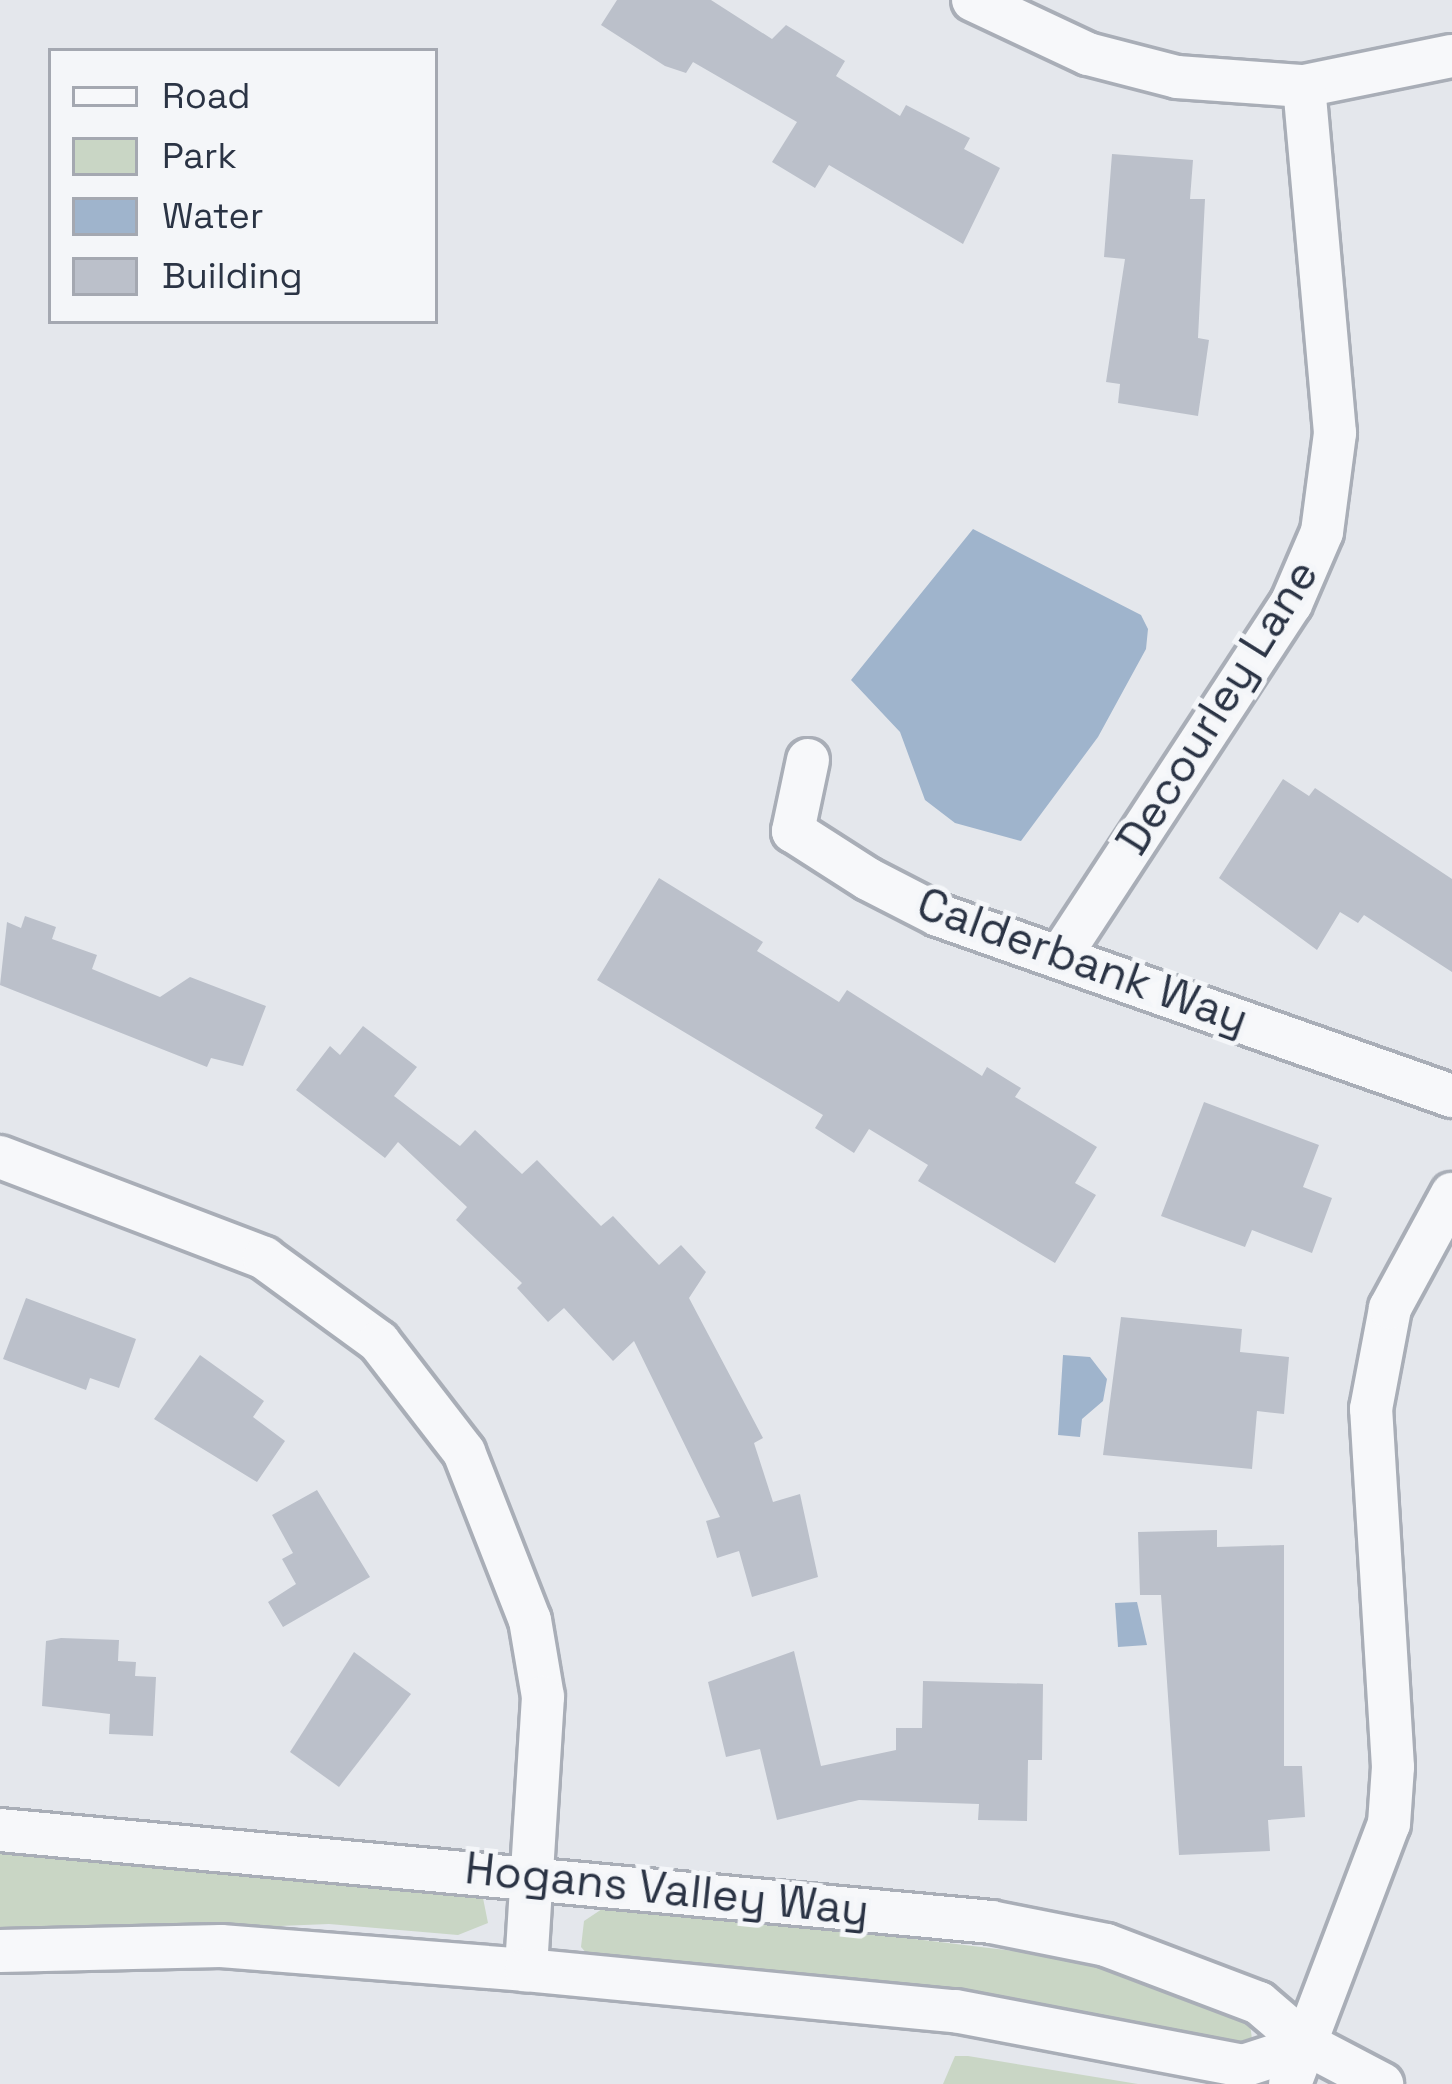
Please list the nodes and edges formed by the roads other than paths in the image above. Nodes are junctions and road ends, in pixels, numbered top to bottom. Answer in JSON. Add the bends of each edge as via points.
{"nodes":[{"id":1,"x":973,"y":0,"type":"edge"},
{"id":2,"x":1452,"y":56,"type":"edge"},
{"id":3,"x":1304,"y":86,"type":"junction"},
{"id":4,"x":808,"y":760,"type":"dead end"},
{"id":5,"x":1061,"y":955,"type":"junction"},
{"id":6,"x":1452,"y":1096,"type":"edge"},
{"id":7,"x":0,"y":1157,"type":"edge"},
{"id":8,"x":1452,"y":1194,"type":"edge"},
{"id":9,"x":0,"y":1830,"type":"edge"},
{"id":10,"x":537,"y":1874,"type":"junction"},
{"id":11,"x":0,"y":1952,"type":"edge"},
{"id":12,"x":526,"y":1970,"type":"junction"},
{"id":13,"x":1308,"y":2045,"type":"junction"},
{"id":14,"x":1290,"y":2084,"type":"edge"},
{"id":15,"x":1382,"y":2084,"type":"edge"}],
"edges":[{"from":1,"to":3,"type":"street","via":[[1088,54],[1177,77]]},
{"from":2,"to":3,"type":"street"},
{"from":3,"to":5,"type":"street","name":"Decourley Lane","via":[[1335,434],[1322,532],[1291,604]]},
{"from":4,"to":5,"type":"street","name":"Calderbank Way","via":[[793,831],[938,915]]},
{"from":5,"to":6,"type":"street","name":"Calderbank Way"},
{"from":7,"to":10,"type":"street","via":[[264,1258],[379,1342],[424,1392],[464,1452],[530,1620],[543,1696]]},
{"from":8,"to":13,"type":"street","via":[[1390,1308],[1377,1356],[1371,1409],[1394,1795],[1371,1886]]},
{"from":9,"to":10,"type":"street","name":"Hogans Valley Way"},
{"from":10,"to":12,"type":"street"},
{"from":10,"to":13,"type":"street","name":"Hogans Valley Way","via":[[991,1922],[1106,1945],[1259,2003]]},
{"from":11,"to":12,"type":"street","name":"Hogans Valley Way","via":[[221,1946]]},
{"from":12,"to":13,"type":"street","name":"Hogans Valley Way","via":[[955,2012],[1243,2066]]},
{"from":13,"to":14,"type":"street"},
{"from":13,"to":15,"type":"street","name":"Hogans Valley Way"}]}
